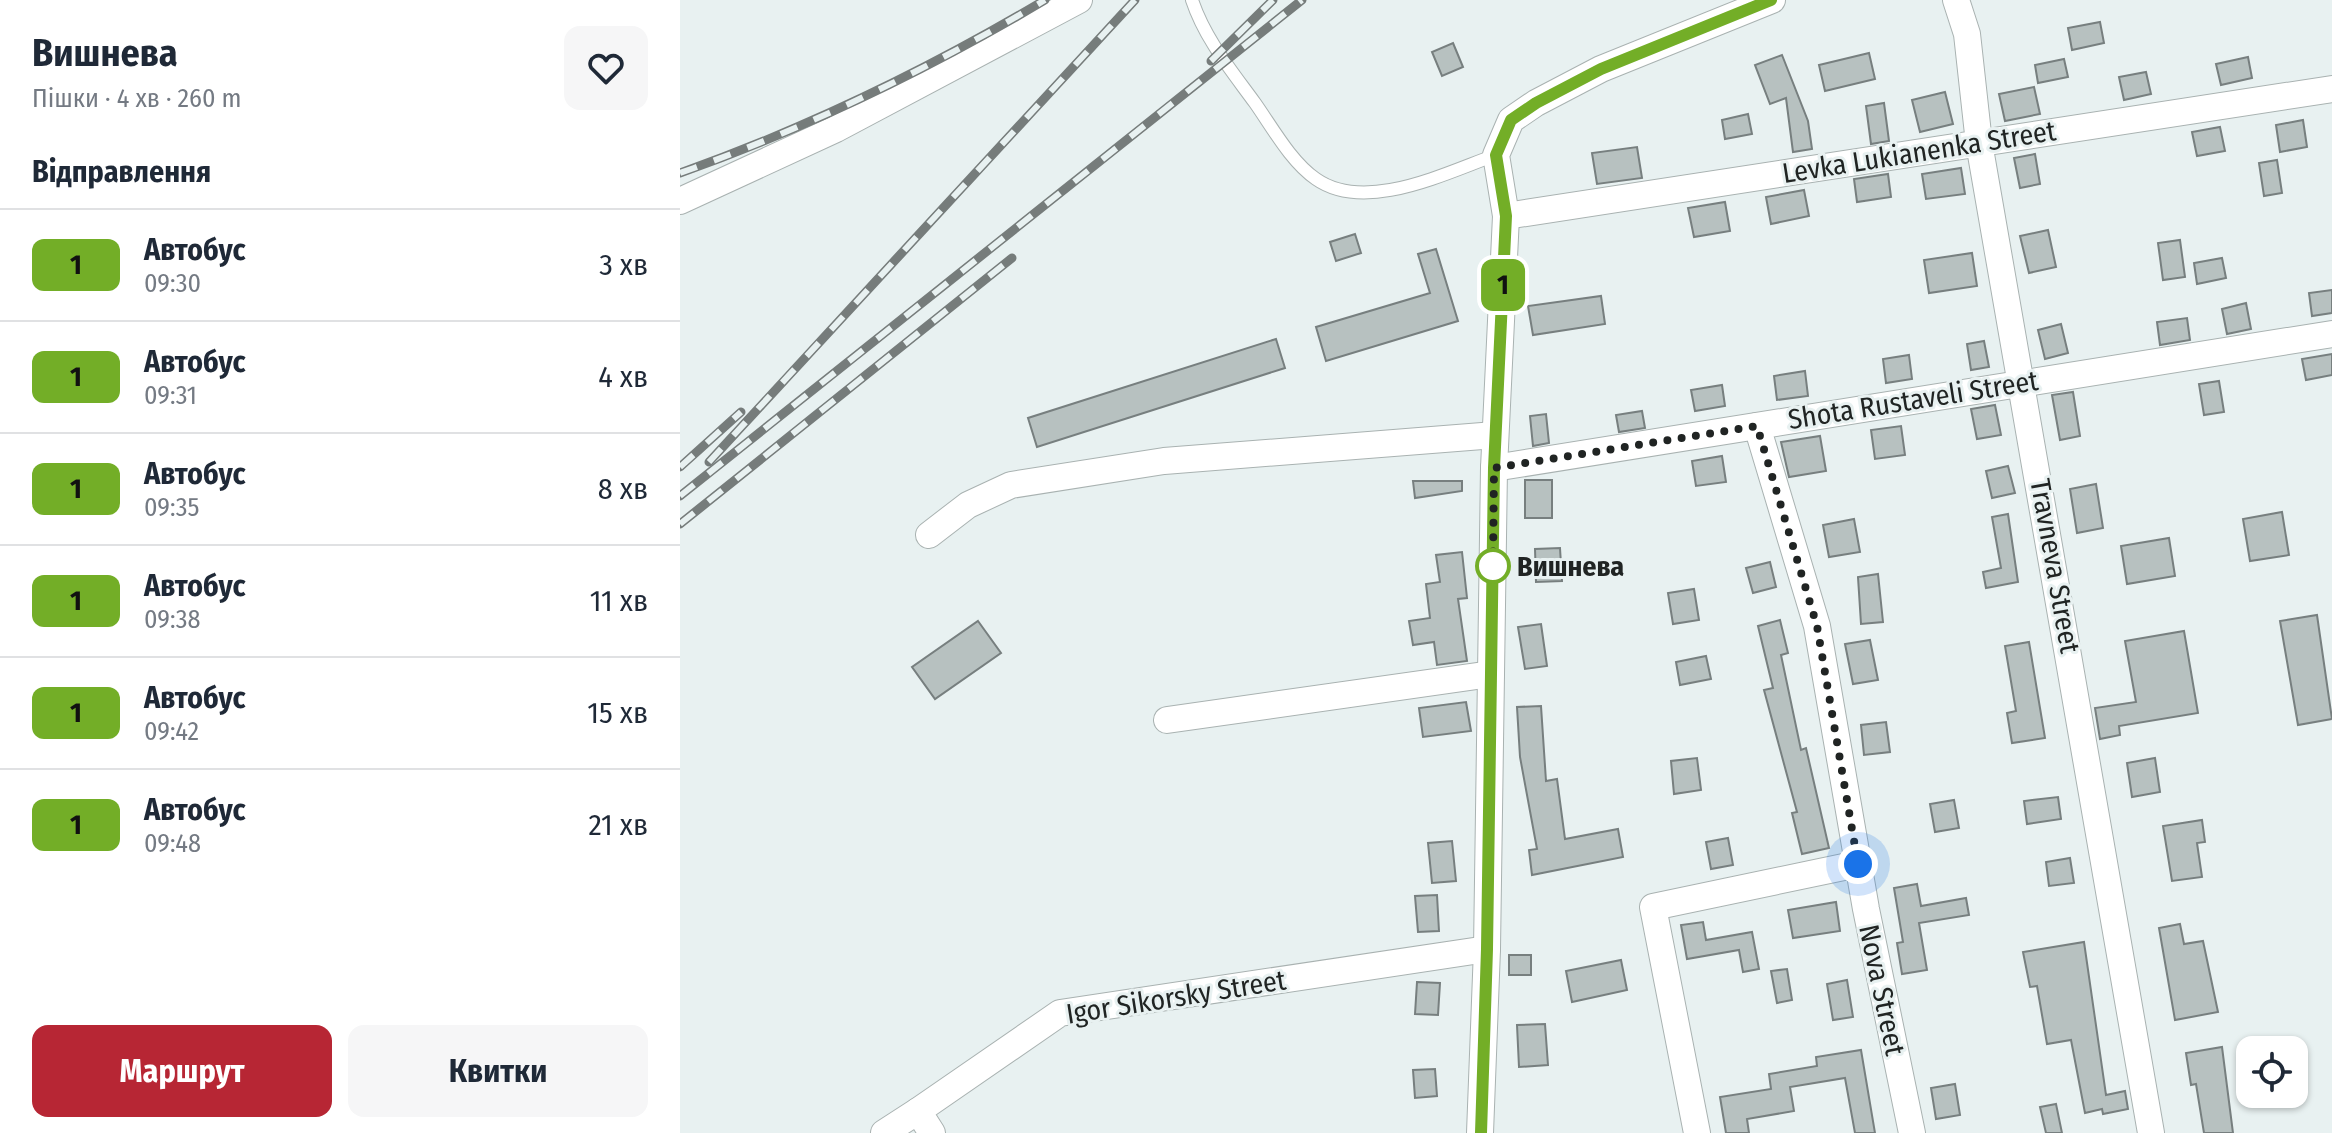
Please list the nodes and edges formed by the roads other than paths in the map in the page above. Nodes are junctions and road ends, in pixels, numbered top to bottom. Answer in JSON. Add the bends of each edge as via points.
{"nodes":[{"id":1,"x":1079,"y":0,"type":"edge"},
{"id":2,"x":1192,"y":0,"type":"edge"},
{"id":3,"x":1772,"y":0,"type":"edge"},
{"id":4,"x":1956,"y":0,"type":"edge"},
{"id":5,"x":2332,"y":89,"type":"edge"},
{"id":6,"x":1979,"y":143,"type":"junction"},
{"id":7,"x":1496,"y":155,"type":"junction"},
{"id":8,"x":680,"y":201,"type":"edge"},
{"id":9,"x":1506,"y":216,"type":"junction"},
{"id":10,"x":2332,"y":334,"type":"edge"},
{"id":11,"x":2023,"y":382,"type":"junction"},
{"id":12,"x":1757,"y":426,"type":"junction"},
{"id":13,"x":1495,"y":435,"type":"junction"},
{"id":14,"x":1494,"y":468,"type":"junction"},
{"id":15,"x":929,"y":535,"type":"dead end"},
{"id":16,"x":1491,"y":674,"type":"junction"},
{"id":17,"x":1167,"y":720,"type":"dead end"},
{"id":18,"x":1858,"y":864,"type":"junction"},
{"id":19,"x":1487,"y":949,"type":"junction"},
{"id":20,"x":925,"y":1122,"type":"edge"},
{"id":21,"x":884,"y":1133,"type":"edge"},
{"id":22,"x":1480,"y":1133,"type":"edge"},
{"id":23,"x":1697,"y":1133,"type":"edge"},
{"id":24,"x":1912,"y":1133,"type":"edge"},
{"id":25,"x":2151,"y":1133,"type":"edge"}],
"edges":[{"from":1,"to":8,"type":"street","via":[[836,129]]},
{"from":2,"to":7,"type":"lane","via":[[1201,27],[1219,54],[1316,180],[1352,191],[1393,192]]},
{"from":3,"to":7,"type":"street","via":[[1601,69],[1536,103],[1511,120]]},
{"from":4,"to":6,"type":"street","name":"Travneva Street","via":[[1967,34]]},
{"from":5,"to":6,"type":"street","name":"Levka Lukianenka Street"},
{"from":6,"to":9,"type":"street","name":"Levka Lukianenka Street"},
{"from":6,"to":11,"type":"street","name":"Travneva Street"},
{"from":7,"to":9,"type":"street"},
{"from":9,"to":13,"type":"street"},
{"from":10,"to":11,"type":"street","name":"Shota Rustaveli Street"},
{"from":11,"to":12,"type":"street","name":"Shota Rustaveli Street"},
{"from":11,"to":25,"type":"street","name":"Travneva Street"},
{"from":12,"to":14,"type":"street","name":"Shota Rustaveli Street"},
{"from":12,"to":18,"type":"street","name":"Nova Street","via":[[1817,626]]},
{"from":13,"to":14,"type":"street"},
{"from":13,"to":15,"type":"street","via":[[1164,461],[1011,485],[968,505]]},
{"from":14,"to":16,"type":"street"},
{"from":16,"to":17,"type":"street"},
{"from":16,"to":19,"type":"street"},
{"from":18,"to":23,"type":"street","via":[[1653,907]]},
{"from":18,"to":24,"type":"street","name":"Nova Street"},
{"from":19,"to":20,"type":"street","name":"Igor Sikorsky Street","via":[[1060,1013]]},
{"from":19,"to":22,"type":"street"},
{"from":20,"to":21,"type":"street","name":"Igor Sikorsky Street"}]}
